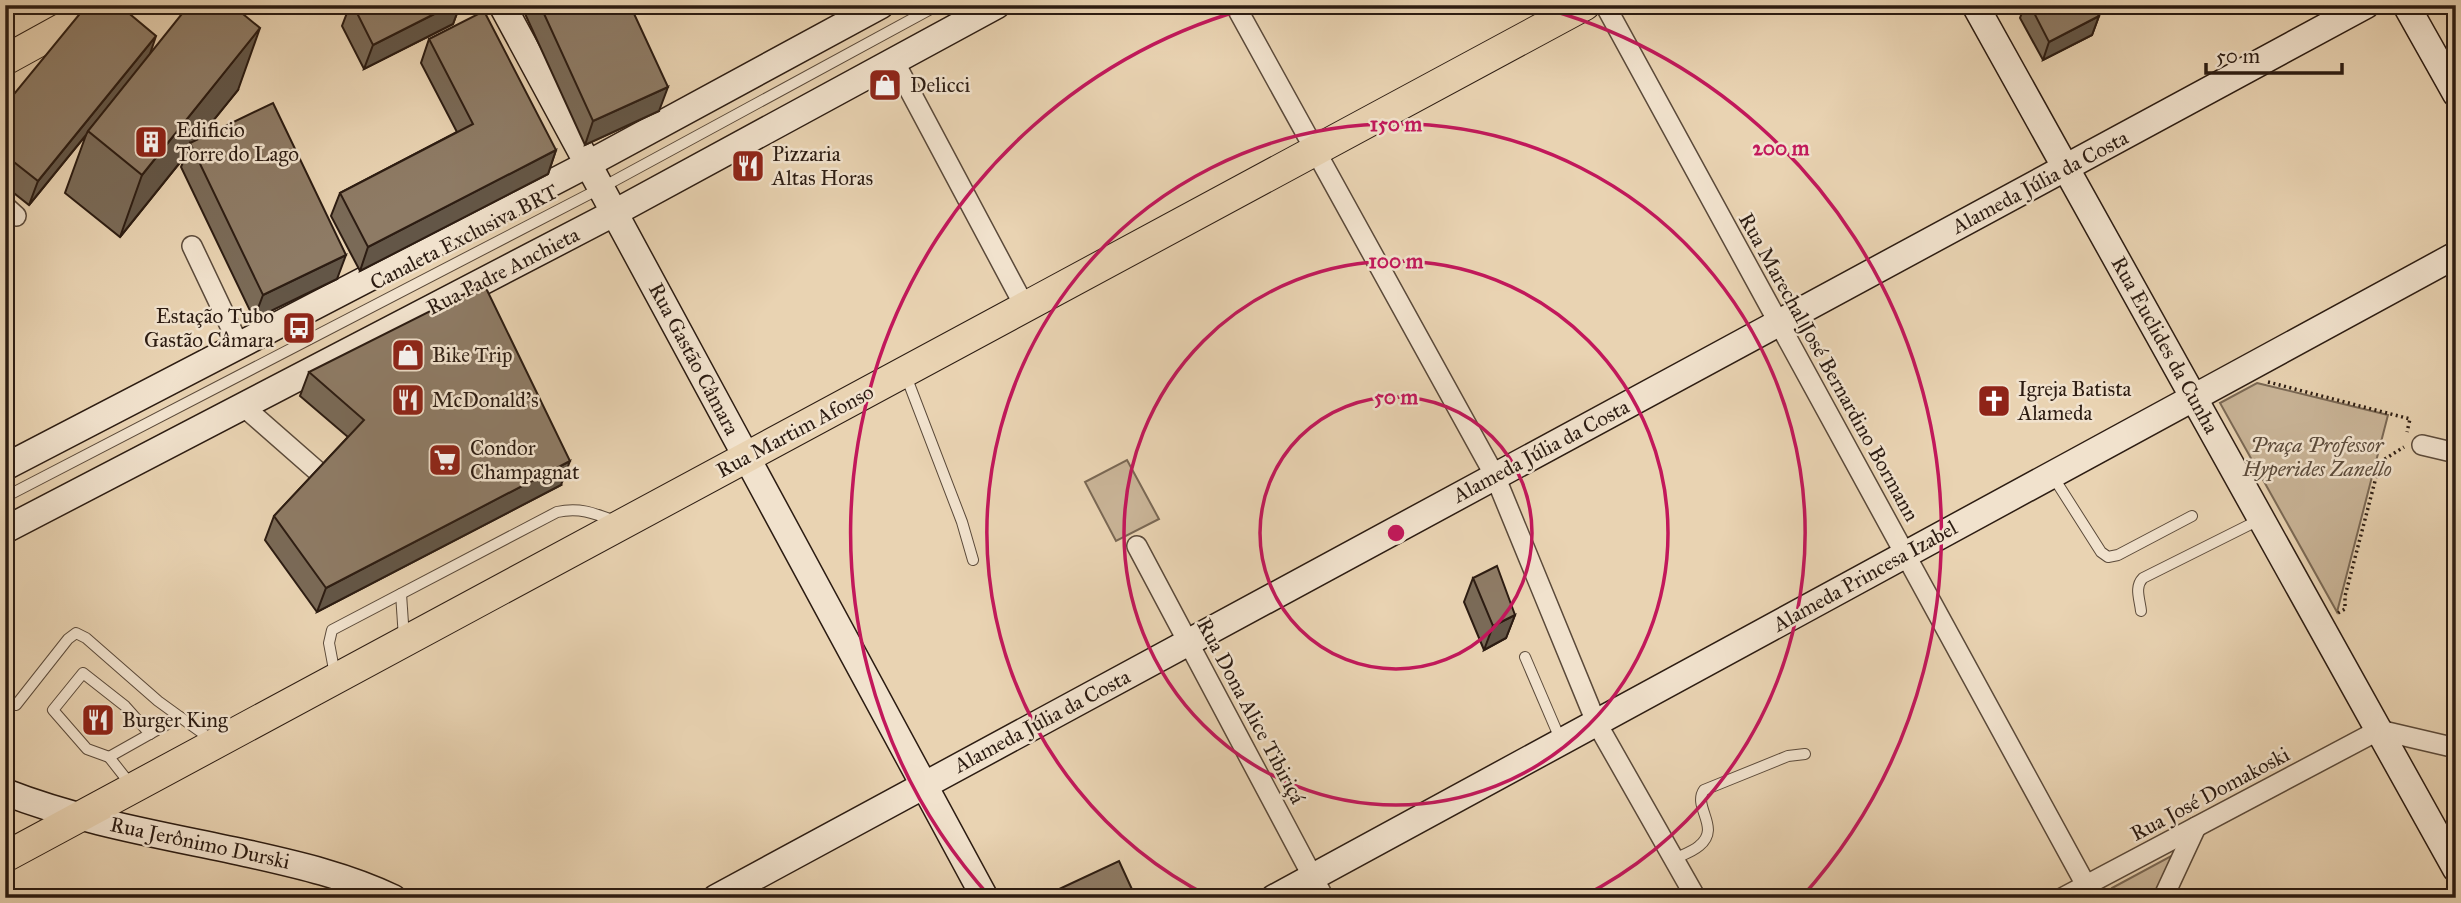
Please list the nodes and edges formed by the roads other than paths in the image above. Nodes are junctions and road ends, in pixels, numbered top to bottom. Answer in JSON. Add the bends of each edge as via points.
{"nodes":[{"id":1,"x":105,"y":5,"type":"edge"},
{"id":2,"x":502,"y":5,"type":"edge"},
{"id":3,"x":881,"y":5,"type":"edge"},
{"id":4,"x":938,"y":5,"type":"edge"},
{"id":5,"x":997,"y":5,"type":"edge"},
{"id":6,"x":1235,"y":5,"type":"edge"},
{"id":7,"x":1585,"y":5,"type":"edge"},
{"id":8,"x":1605,"y":5,"type":"edge"},
{"id":9,"x":1975,"y":5,"type":"edge"},
{"id":10,"x":2367,"y":5,"type":"edge"},
{"id":11,"x":2406,"y":5,"type":"edge"},
{"id":12,"x":5,"y":60,"type":"edge"},
{"id":13,"x":894,"y":61,"type":"junction"},
{"id":14,"x":2456,"y":94,"type":"edge"},
{"id":15,"x":1315,"y":151,"type":"junction"},
{"id":16,"x":588,"y":164,"type":"junction"},
{"id":17,"x":2066,"y":168,"type":"junction"},
{"id":18,"x":601,"y":188,"type":"junction"},
{"id":19,"x":614,"y":213,"type":"junction"},
{"id":20,"x":192,"y":246,"type":"dead end"},
{"id":21,"x":2456,"y":255,"type":"edge"},
{"id":22,"x":1025,"y":307,"type":"junction"},
{"id":23,"x":1779,"y":323,"type":"junction"},
{"id":24,"x":239,"y":345,"type":"junction"},
{"id":25,"x":904,"y":372,"type":"junction"},
{"id":26,"x":2194,"y":398,"type":"junction"},
{"id":27,"x":243,"y":406,"type":"junction"},
{"id":28,"x":2414,"y":443,"type":"road end"},
{"id":29,"x":2456,"y":453,"type":"edge"},
{"id":30,"x":747,"y":457,"type":"junction"},
{"id":31,"x":5,"y":467,"type":"edge"},
{"id":32,"x":2052,"y":475,"type":"junction"},
{"id":33,"x":1495,"y":476,"type":"junction"},
{"id":34,"x":324,"y":477,"type":"edge"},
{"id":35,"x":5,"y":497,"type":"edge"},
{"id":36,"x":2192,"y":516,"type":"dead end"},
{"id":37,"x":2261,"y":519,"type":"junction"},
{"id":38,"x":623,"y":524,"type":"junction"},
{"id":39,"x":5,"y":530,"type":"edge"},
{"id":40,"x":1137,"y":546,"type":"dead end"},
{"id":41,"x":1906,"y":554,"type":"junction"},
{"id":42,"x":973,"y":560,"type":"dead end"},
{"id":43,"x":401,"y":594,"type":"junction"},
{"id":44,"x":2141,"y":611,"type":"dead end"},
{"id":45,"x":404,"y":642,"type":"junction"},
{"id":46,"x":1189,"y":642,"type":"junction"},
{"id":47,"x":1524,"y":657,"type":"dead end"},
{"id":48,"x":336,"y":678,"type":"junction"},
{"id":49,"x":16,"y":705,"type":"dead end"},
{"id":50,"x":180,"y":717,"type":"junction"},
{"id":51,"x":1596,"y":722,"type":"junction"},
{"id":52,"x":2379,"y":730,"type":"junction"},
{"id":53,"x":150,"y":734,"type":"junction"},
{"id":54,"x":1561,"y":741,"type":"junction"},
{"id":55,"x":216,"y":743,"type":"junction"},
{"id":56,"x":2456,"y":748,"type":"edge"},
{"id":57,"x":1805,"y":754,"type":"dead end"},
{"id":58,"x":109,"y":757,"type":"junction"},
{"id":59,"x":924,"y":785,"type":"junction"},
{"id":60,"x":133,"y":788,"type":"junction"},
{"id":61,"x":5,"y":792,"type":"edge"},
{"id":62,"x":80,"y":817,"type":"junction"},
{"id":63,"x":2196,"y":827,"type":"junction"},
{"id":64,"x":5,"y":857,"type":"edge"},
{"id":65,"x":1674,"y":859,"type":"junction"},
{"id":66,"x":2456,"y":869,"type":"edge"},
{"id":67,"x":1319,"y":887,"type":"edge"},
{"id":68,"x":2090,"y":891,"type":"edge"},
{"id":69,"x":393,"y":898,"type":"edge"},
{"id":70,"x":716,"y":898,"type":"edge"},
{"id":71,"x":985,"y":898,"type":"edge"},
{"id":72,"x":1274,"y":898,"type":"edge"},
{"id":73,"x":1696,"y":898,"type":"edge"},
{"id":74,"x":2062,"y":898,"type":"edge"},
{"id":75,"x":2163,"y":898,"type":"edge"}],
"edges":[{"from":1,"to":12,"type":"main road"},
{"from":2,"to":16,"type":"street","name":"Rua Gastão Câmara"},
{"from":3,"to":16,"type":"street"},
{"from":4,"to":18,"type":"lane","name":"Canaleta Exclusiva BRT"},
{"from":5,"to":13,"type":"street","name":"Rua Padre Anchieta"},
{"from":6,"to":15,"type":"street"},
{"from":7,"to":15,"type":"main road","name":"Rua Martim Afonso"},
{"from":8,"to":23,"type":"street","name":"Rua Marechal José Bernardino Bormann"},
{"from":9,"to":17,"type":"street","name":"Rua Euclides da Cunha"},
{"from":10,"to":17,"type":"street","name":"Alameda Júlia da Costa"},
{"from":11,"to":14,"type":"street"},
{"from":13,"to":19,"type":"street","name":"Rua Padre Anchieta"},
{"from":13,"to":22,"type":"street"},
{"from":15,"to":22,"type":"main road","name":"Rua Martim Afonso"},
{"from":15,"to":33,"type":"street"},
{"from":16,"to":18,"type":"street","name":"Rua Gastão Câmara"},
{"from":16,"to":24,"type":"street"},
{"from":17,"to":23,"type":"street","name":"Alameda Júlia da Costa"},
{"from":17,"to":26,"type":"street","name":"Rua Euclides da Cunha"},
{"from":18,"to":19,"type":"street","name":"Rua Gastão Câmara"},
{"from":18,"to":35,"type":"lane","name":"Canaleta Exclusiva BRT"},
{"from":19,"to":27,"type":"street","name":"Rua Padre Anchieta"},
{"from":19,"to":30,"type":"street","name":"Rua Gastão Câmara"},
{"from":20,"to":24,"type":"street"},
{"from":21,"to":26,"type":"street","name":"Alameda Princesa Izabel"},
{"from":22,"to":25,"type":"main road","name":"Rua Martim Afonso"},
{"from":23,"to":33,"type":"street","name":"Alameda Júlia da Costa"},
{"from":23,"to":41,"type":"street","name":"Rua Marechal José Bernardino Bormann"},
{"from":24,"to":31,"type":"street"},
{"from":25,"to":30,"type":"main road","name":"Rua Martim Afonso"},
{"from":25,"to":42,"type":"lane"},
{"from":26,"to":32,"type":"street","name":"Alameda Princesa Izabel"},
{"from":26,"to":37,"type":"street","name":"Rua Euclides da Cunha"},
{"from":27,"to":34,"type":"street"},
{"from":27,"to":39,"type":"street","name":"Rua Padre Anchieta"},
{"from":28,"to":29,"type":"street"},
{"from":30,"to":38,"type":"main road","name":"Rua Martim Afonso"},
{"from":30,"to":59,"type":"street","name":"Rua Gastão Câmara"},
{"from":32,"to":36,"type":"lane","via":[[2108,557]]},
{"from":32,"to":41,"type":"street","name":"Alameda Princesa Izabel"},
{"from":33,"to":46,"type":"street","name":"Alameda Júlia da Costa"},
{"from":33,"to":51,"type":"street"},
{"from":37,"to":44,"type":"lane","via":[[2143,578],[2138,589]]},
{"from":37,"to":52,"type":"street","name":"Rua Euclides da Cunha"},
{"from":38,"to":43,"type":"lane","via":[[588,510],[557,512]]},
{"from":38,"to":45,"type":"main road","name":"Rua Martim Afonso"},
{"from":40,"to":46,"type":"street","name":"Rua Dona Alice Tibiriçá"},
{"from":41,"to":51,"type":"street","name":"Alameda Princesa Izabel"},
{"from":41,"to":68,"type":"street","name":"Rua Marechal José Bernardino Bormann"},
{"from":43,"to":45,"type":"lane"},
{"from":43,"to":48,"type":"lane","via":[[332,630],[329,643]]},
{"from":45,"to":48,"type":"main road","name":"Rua Martim Afonso"},
{"from":46,"to":59,"type":"street","name":"Alameda Júlia da Costa"},
{"from":46,"to":67,"type":"street","name":"Rua Dona Alice Tibiriçá"},
{"from":47,"to":54,"type":"lane"},
{"from":48,"to":55,"type":"main road","name":"Rua Martim Afonso"},
{"from":49,"to":50,"type":"lane","via":[[76,633]]},
{"from":50,"to":53,"type":"lane"},
{"from":50,"to":55,"type":"lane"},
{"from":51,"to":54,"type":"street","name":"Alameda Princesa Izabel"},
{"from":51,"to":65,"type":"street"},
{"from":52,"to":56,"type":"street"},
{"from":52,"to":63,"type":"street","name":"Rua José Domakoski"},
{"from":52,"to":66,"type":"street","name":"Rua Euclides da Cunha"},
{"from":53,"to":58,"type":"lane"},
{"from":53,"to":58,"type":"lane","via":[[125,706],[83,673],[53,710],[87,749]]},
{"from":54,"to":67,"type":"street","name":"Alameda Princesa Izabel"},
{"from":55,"to":60,"type":"main road","name":"Rua Martim Afonso"},
{"from":57,"to":65,"type":"lane","via":[[1788,756],[1704,790],[1701,798],[1707,836],[1700,846]]},
{"from":58,"to":60,"type":"lane"},
{"from":59,"to":70,"type":"street","name":"Alameda Júlia da Costa"},
{"from":59,"to":71,"type":"street","name":"Rua Gastão Câmara"},
{"from":60,"to":62,"type":"main road","name":"Rua Martim Afonso"},
{"from":61,"to":62,"type":"street","name":"Rua Jerônimo Durski"},
{"from":62,"to":64,"type":"main road","name":"Rua Martim Afonso"},
{"from":62,"to":69,"type":"street","name":"Rua Jerônimo Durski","via":[[310,867]]},
{"from":63,"to":68,"type":"street","name":"Rua José Domakoski"},
{"from":63,"to":75,"type":"street"},
{"from":65,"to":73,"type":"street"},
{"from":67,"to":72,"type":"street","name":"Alameda Princesa Izabel"},
{"from":68,"to":74,"type":"street","name":"Rua José Domakoski"}]}
